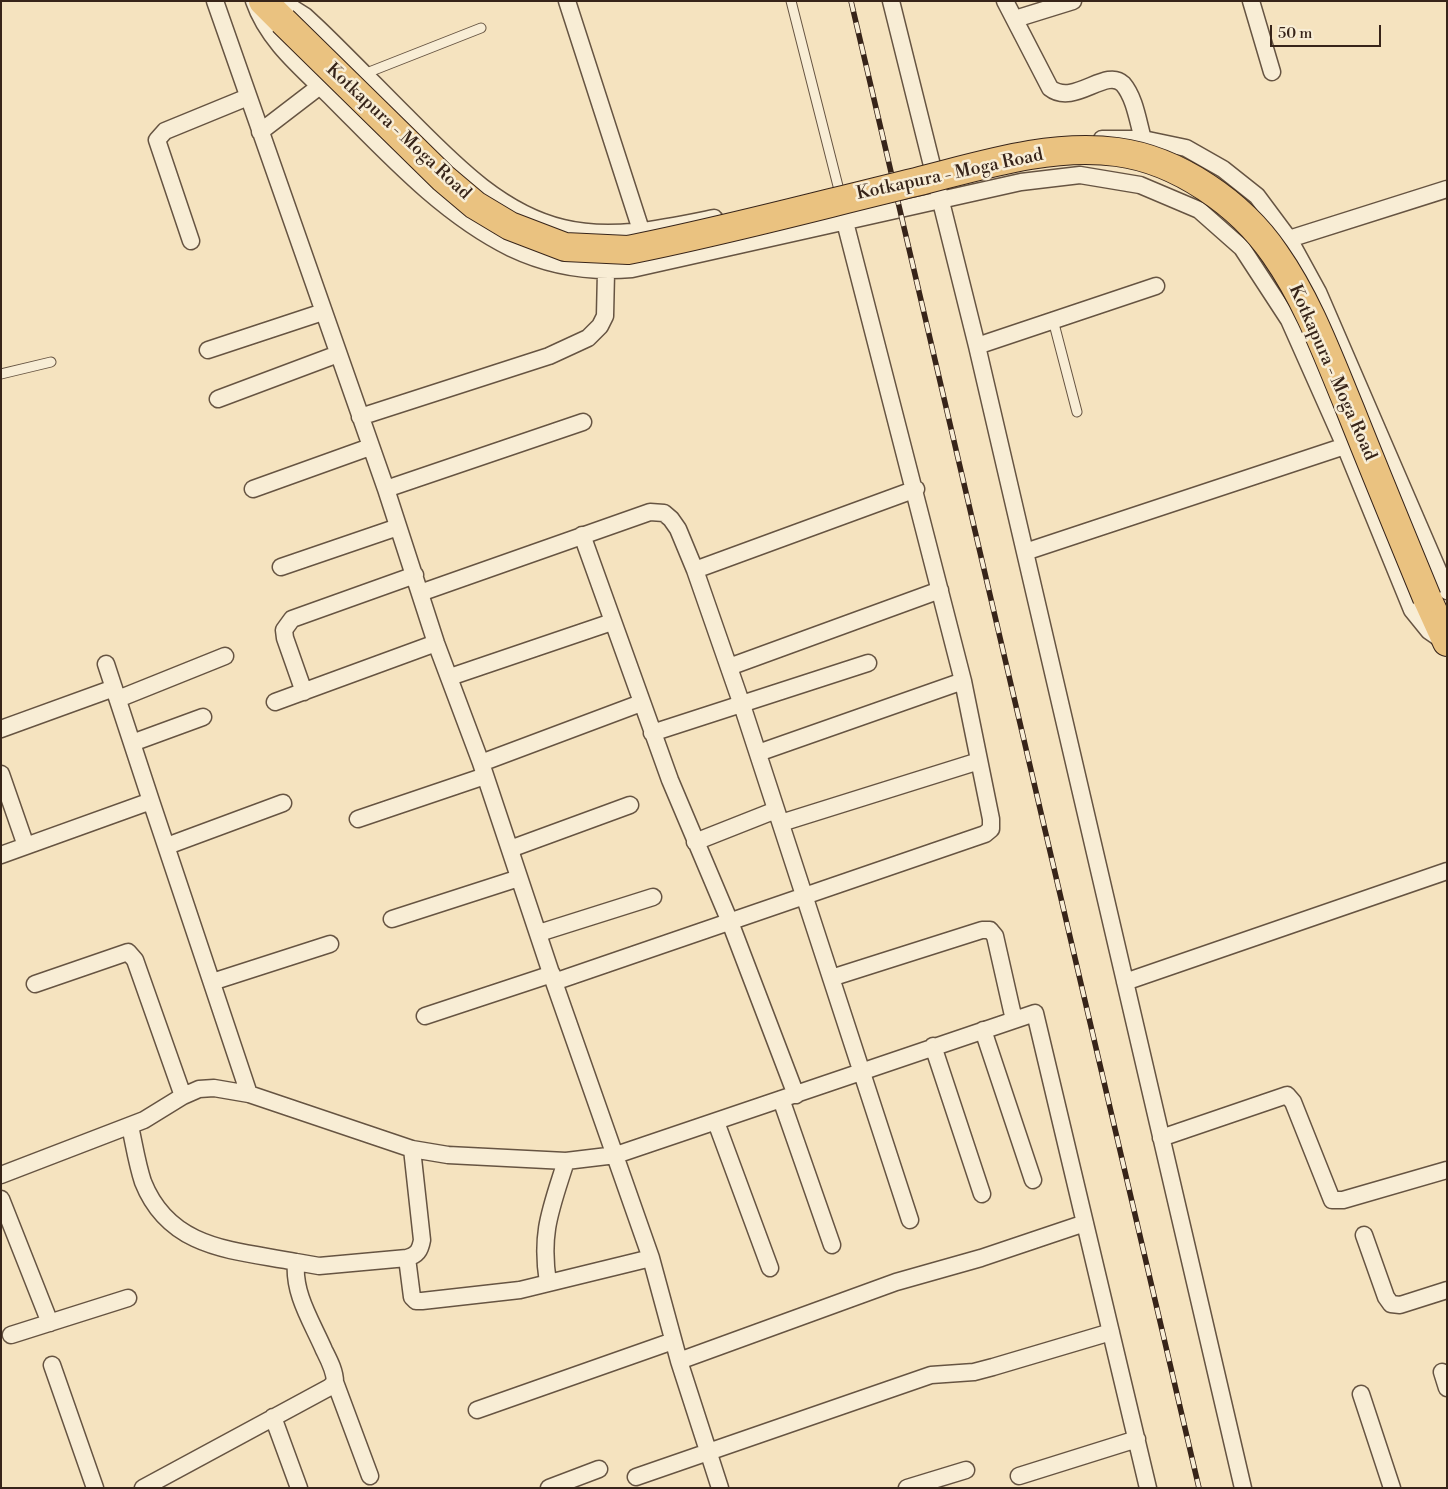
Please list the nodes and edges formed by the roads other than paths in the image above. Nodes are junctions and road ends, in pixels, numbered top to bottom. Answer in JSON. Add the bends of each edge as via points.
{"nodes":[{"id":1,"x":215,"y":1,"type":"edge"},
{"id":2,"x":254,"y":1,"type":"edge"},
{"id":3,"x":263,"y":1,"type":"edge"},
{"id":4,"x":566,"y":1,"type":"edge"},
{"id":5,"x":791,"y":1,"type":"edge"},
{"id":6,"x":891,"y":1,"type":"edge"},
{"id":7,"x":1004,"y":1,"type":"edge"},
{"id":8,"x":1073,"y":1,"type":"edge"},
{"id":9,"x":1250,"y":1,"type":"edge"},
{"id":10,"x":282,"y":11,"type":"edge"},
{"id":11,"x":1015,"y":19,"type":"junction"},
{"id":12,"x":481,"y":28,"type":"dead end"},
{"id":13,"x":1272,"y":72,"type":"dead end"},
{"id":14,"x":364,"y":74,"type":"junction"},
{"id":15,"x":320,"y":86,"type":"junction"},
{"id":16,"x":248,"y":97,"type":"junction"},
{"id":17,"x":260,"y":132,"type":"junction"},
{"id":18,"x":1143,"y":139,"type":"junction"},
{"id":19,"x":934,"y":168,"type":"junction"},
{"id":20,"x":1447,"y":189,"type":"edge"},
{"id":21,"x":839,"y":190,"type":"junction"},
{"id":22,"x":941,"y":201,"type":"junction"},
{"id":23,"x":845,"y":222,"type":"junction"},
{"id":24,"x":640,"y":230,"type":"junction"},
{"id":25,"x":1289,"y":239,"type":"junction"},
{"id":26,"x":191,"y":241,"type":"dead end"},
{"id":27,"x":606,"y":272,"type":"junction"},
{"id":28,"x":1156,"y":286,"type":"dead end"},
{"id":29,"x":323,"y":312,"type":"junction"},
{"id":30,"x":1053,"y":320,"type":"junction"},
{"id":31,"x":977,"y":346,"type":"junction"},
{"id":32,"x":208,"y":350,"type":"dead end"},
{"id":33,"x":338,"y":354,"type":"junction"},
{"id":34,"x":51,"y":362,"type":"dead end"},
{"id":35,"x":1,"y":374,"type":"edge"},
{"id":36,"x":218,"y":399,"type":"dead end"},
{"id":37,"x":1077,"y":412,"type":"dead end"},
{"id":38,"x":360,"y":417,"type":"junction"},
{"id":39,"x":583,"y":422,"type":"dead end"},
{"id":40,"x":370,"y":446,"type":"junction"},
{"id":41,"x":1345,"y":446,"type":"junction"},
{"id":42,"x":254,"y":489,"type":"dead end"},
{"id":43,"x":386,"y":489,"type":"junction"},
{"id":44,"x":916,"y":489,"type":"junction"},
{"id":45,"x":398,"y":527,"type":"junction"},
{"id":46,"x":582,"y":535,"type":"junction"},
{"id":47,"x":1025,"y":552,"type":"junction"},
{"id":48,"x":281,"y":567,"type":"dead end"},
{"id":49,"x":696,"y":570,"type":"junction"},
{"id":50,"x":414,"y":575,"type":"junction"},
{"id":51,"x":940,"y":590,"type":"junction"},
{"id":52,"x":420,"y":593,"type":"junction"},
{"id":53,"x":1437,"y":595,"type":"edge"},
{"id":54,"x":612,"y":622,"type":"junction"},
{"id":55,"x":436,"y":643,"type":"junction"},
{"id":56,"x":1447,"y":643,"type":"edge"},
{"id":57,"x":225,"y":656,"type":"dead end"},
{"id":58,"x":868,"y":663,"type":"dead end"},
{"id":59,"x":106,"y":664,"type":"dead end"},
{"id":60,"x":729,"y":667,"type":"junction"},
{"id":61,"x":450,"y":677,"type":"junction"},
{"id":62,"x":963,"y":681,"type":"junction"},
{"id":63,"x":304,"y":692,"type":"junction"},
{"id":64,"x":116,"y":694,"type":"junction"},
{"id":65,"x":275,"y":702,"type":"dead end"},
{"id":66,"x":641,"y":703,"type":"junction"},
{"id":67,"x":742,"y":704,"type":"junction"},
{"id":68,"x":203,"y":717,"type":"dead end"},
{"id":69,"x":1,"y":729,"type":"edge"},
{"id":70,"x":652,"y":733,"type":"junction"},
{"id":71,"x":132,"y":742,"type":"junction"},
{"id":72,"x":758,"y":753,"type":"junction"},
{"id":73,"x":979,"y":761,"type":"junction"},
{"id":74,"x":483,"y":769,"type":"junction"},
{"id":75,"x":1,"y":774,"type":"edge"},
{"id":76,"x":151,"y":801,"type":"junction"},
{"id":77,"x":283,"y":803,"type":"dead end"},
{"id":78,"x":630,"y":805,"type":"dead end"},
{"id":79,"x":778,"y":816,"type":"junction"},
{"id":80,"x":358,"y":819,"type":"dead end"},
{"id":81,"x":695,"y":842,"type":"junction"},
{"id":82,"x":26,"y":846,"type":"junction"},
{"id":83,"x":167,"y":846,"type":"junction"},
{"id":84,"x":510,"y":849,"type":"junction"},
{"id":85,"x":1,"y":854,"type":"edge"},
{"id":86,"x":1447,"y":871,"type":"edge"},
{"id":87,"x":520,"y":878,"type":"junction"},
{"id":88,"x":804,"y":895,"type":"junction"},
{"id":89,"x":653,"y":897,"type":"dead end"},
{"id":90,"x":392,"y":919,"type":"dead end"},
{"id":91,"x":730,"y":922,"type":"junction"},
{"id":92,"x":539,"y":933,"type":"junction"},
{"id":93,"x":330,"y":944,"type":"dead end"},
{"id":94,"x":553,"y":978,"type":"junction"},
{"id":95,"x":831,"y":978,"type":"junction"},
{"id":96,"x":212,"y":982,"type":"junction"},
{"id":97,"x":1124,"y":982,"type":"junction"},
{"id":98,"x":35,"y":984,"type":"dead end"},
{"id":99,"x":425,"y":1016,"type":"dead end"},
{"id":100,"x":1014,"y":1020,"type":"junction"},
{"id":101,"x":983,"y":1030,"type":"junction"},
{"id":102,"x":933,"y":1046,"type":"junction"},
{"id":103,"x":862,"y":1072,"type":"junction"},
{"id":104,"x":249,"y":1094,"type":"junction"},
{"id":105,"x":183,"y":1096,"type":"junction"},
{"id":106,"x":789,"y":1097,"type":"junction"},
{"id":107,"x":716,"y":1122,"type":"junction"},
{"id":108,"x":130,"y":1126,"type":"junction"},
{"id":109,"x":1161,"y":1138,"type":"junction"},
{"id":110,"x":412,"y":1149,"type":"junction"},
{"id":111,"x":616,"y":1155,"type":"junction"},
{"id":112,"x":566,"y":1161,"type":"junction"},
{"id":113,"x":3,"y":1170,"type":"edge"},
{"id":114,"x":1447,"y":1170,"type":"edge"},
{"id":115,"x":1033,"y":1180,"type":"dead end"},
{"id":116,"x":982,"y":1194,"type":"dead end"},
{"id":117,"x":1,"y":1199,"type":"edge"},
{"id":118,"x":910,"y":1220,"type":"dead end"},
{"id":119,"x":1085,"y":1224,"type":"junction"},
{"id":120,"x":1364,"y":1235,"type":"dead end"},
{"id":121,"x":832,"y":1245,"type":"dead end"},
{"id":122,"x":407,"y":1258,"type":"junction"},
{"id":123,"x":651,"y":1258,"type":"junction"},
{"id":124,"x":296,"y":1262,"type":"junction"},
{"id":125,"x":770,"y":1268,"type":"dead end"},
{"id":126,"x":548,"y":1283,"type":"junction"},
{"id":127,"x":1447,"y":1290,"type":"edge"},
{"id":128,"x":128,"y":1298,"type":"dead end"},
{"id":129,"x":50,"y":1323,"type":"junction"},
{"id":130,"x":1111,"y":1332,"type":"junction"},
{"id":131,"x":11,"y":1335,"type":"dead end"},
{"id":132,"x":673,"y":1341,"type":"junction"},
{"id":133,"x":679,"y":1361,"type":"junction"},
{"id":134,"x":52,"y":1365,"type":"dead end"},
{"id":135,"x":1442,"y":1372,"type":"dead end"},
{"id":136,"x":335,"y":1382,"type":"junction"},
{"id":137,"x":1447,"y":1388,"type":"edge"},
{"id":138,"x":1361,"y":1394,"type":"dead end"},
{"id":139,"x":477,"y":1410,"type":"dead end"},
{"id":140,"x":273,"y":1417,"type":"junction"},
{"id":141,"x":1137,"y":1439,"type":"junction"},
{"id":142,"x":708,"y":1452,"type":"junction"},
{"id":143,"x":599,"y":1469,"type":"dead end"},
{"id":144,"x":966,"y":1470,"type":"dead end"},
{"id":145,"x":370,"y":1476,"type":"dead end"},
{"id":146,"x":1018,"y":1476,"type":"dead end"},
{"id":147,"x":636,"y":1477,"type":"dead end"},
{"id":148,"x":95,"y":1488,"type":"edge"},
{"id":149,"x":143,"y":1488,"type":"edge"},
{"id":150,"x":300,"y":1488,"type":"edge"},
{"id":151,"x":549,"y":1488,"type":"edge"},
{"id":152,"x":720,"y":1488,"type":"edge"},
{"id":153,"x":907,"y":1488,"type":"edge"},
{"id":154,"x":1148,"y":1488,"type":"edge"},
{"id":155,"x":1243,"y":1488,"type":"edge"},
{"id":156,"x":1392,"y":1488,"type":"edge"}],
"edges":[{"from":1,"to":16,"type":"street"},
{"from":2,"to":15,"type":"street","via":[[260,18],[272,35]]},
{"from":3,"to":10,"type":"highway","name":"Kotkapura - Moga Road"},
{"from":4,"to":24,"type":"street"},
{"from":5,"to":21,"type":"lane"},
{"from":6,"to":19,"type":"street"},
{"from":7,"to":11,"type":"street"},
{"from":8,"to":11,"type":"street"},
{"from":9,"to":13,"type":"street"},
{"from":10,"to":14,"type":"street","via":[[305,16]]},
{"from":10,"to":53,"type":"highway","name":"Kotkapura - Moga Road","bridge":true,"via":[[443,178],[475,205],[510,226],[565,247],[628,250],[998,162],[1082,149],[1119,152],[1163,165],[1197,181],[1248,220],[1295,286]]},
{"from":11,"to":18,"type":"street","via":[[1043,76],[1058,94],[1069,94],[1104,81],[1121,82],[1132,100]]},
{"from":12,"to":14,"type":"lane"},
{"from":14,"to":24,"type":"street","via":[[478,184],[522,212],[542,221],[595,233]]},
{"from":15,"to":17,"type":"street"},
{"from":15,"to":27,"type":"street","via":[[386,152],[470,224],[540,260],[570,268]]},
{"from":16,"to":17,"type":"street"},
{"from":16,"to":26,"type":"street","via":[[165,132],[157,140]]},
{"from":17,"to":29,"type":"street"},
{"from":18,"to":19,"type":"street","via":[[1083,140],[1012,150]]},
{"from":18,"to":25,"type":"street","via":[[1186,148],[1222,169],[1257,196]]},
{"from":19,"to":21,"type":"street"},
{"from":19,"to":22,"type":"street"},
{"from":20,"to":25,"type":"street"},
{"from":21,"to":24,"type":"street","via":[[683,224]]},
{"from":22,"to":23,"type":"street"},
{"from":22,"to":31,"type":"street"},
{"from":22,"to":41,"type":"street","via":[[1021,182],[1080,175],[1140,185],[1199,210],[1242,248],[1289,320]]},
{"from":23,"to":27,"type":"street","via":[[662,263]]},
{"from":23,"to":44,"type":"street"},
{"from":25,"to":53,"type":"street","via":[[1318,292]]},
{"from":27,"to":38,"type":"street","via":[[605,316],[588,338],[549,356]]},
{"from":28,"to":30,"type":"street"},
{"from":29,"to":32,"type":"street"},
{"from":29,"to":33,"type":"street"},
{"from":30,"to":31,"type":"street"},
{"from":30,"to":37,"type":"lane"},
{"from":31,"to":47,"type":"street"},
{"from":33,"to":36,"type":"street"},
{"from":33,"to":38,"type":"street"},
{"from":34,"to":35,"type":"lane"},
{"from":38,"to":40,"type":"street"},
{"from":39,"to":43,"type":"street"},
{"from":40,"to":42,"type":"street"},
{"from":40,"to":43,"type":"street"},
{"from":41,"to":47,"type":"street"},
{"from":41,"to":56,"type":"street","via":[[1412,610],[1428,631]]},
{"from":43,"to":45,"type":"street"},
{"from":44,"to":49,"type":"street"},
{"from":44,"to":51,"type":"street"},
{"from":45,"to":48,"type":"street"},
{"from":45,"to":50,"type":"street"},
{"from":46,"to":49,"type":"street","via":[[650,512],[664,513],[678,529]]},
{"from":46,"to":52,"type":"street"},
{"from":46,"to":54,"type":"street"},
{"from":47,"to":97,"type":"street"},
{"from":49,"to":60,"type":"street"},
{"from":50,"to":52,"type":"street"},
{"from":50,"to":63,"type":"street","via":[[300,616],[286,625],[285,638]]},
{"from":51,"to":60,"type":"street"},
{"from":51,"to":62,"type":"street"},
{"from":52,"to":55,"type":"street"},
{"from":53,"to":56,"type":"highway","name":"Kotkapura - Moga Road"},
{"from":54,"to":61,"type":"street"},
{"from":54,"to":66,"type":"street"},
{"from":55,"to":61,"type":"street"},
{"from":55,"to":63,"type":"street"},
{"from":57,"to":64,"type":"street"},
{"from":58,"to":67,"type":"street"},
{"from":59,"to":64,"type":"street"},
{"from":60,"to":67,"type":"street"},
{"from":61,"to":74,"type":"street"},
{"from":62,"to":72,"type":"street"},
{"from":62,"to":73,"type":"street"},
{"from":63,"to":65,"type":"street"},
{"from":64,"to":69,"type":"street"},
{"from":64,"to":71,"type":"street"},
{"from":66,"to":70,"type":"street"},
{"from":66,"to":74,"type":"street"},
{"from":67,"to":70,"type":"street"},
{"from":67,"to":72,"type":"street"},
{"from":68,"to":71,"type":"street"},
{"from":70,"to":81,"type":"street"},
{"from":71,"to":76,"type":"street"},
{"from":72,"to":79,"type":"street"},
{"from":73,"to":79,"type":"street"},
{"from":73,"to":88,"type":"street","via":[[992,819],[988,832]]},
{"from":74,"to":80,"type":"street"},
{"from":74,"to":84,"type":"street"},
{"from":75,"to":82,"type":"street"},
{"from":76,"to":82,"type":"street"},
{"from":76,"to":83,"type":"street"},
{"from":77,"to":83,"type":"street"},
{"from":78,"to":84,"type":"street"},
{"from":79,"to":81,"type":"street"},
{"from":79,"to":88,"type":"street"},
{"from":81,"to":91,"type":"street"},
{"from":82,"to":85,"type":"street"},
{"from":83,"to":96,"type":"street"},
{"from":84,"to":87,"type":"street"},
{"from":86,"to":97,"type":"street"},
{"from":87,"to":90,"type":"street"},
{"from":87,"to":92,"type":"street"},
{"from":88,"to":91,"type":"street"},
{"from":88,"to":95,"type":"street"},
{"from":89,"to":92,"type":"street"},
{"from":91,"to":94,"type":"street"},
{"from":91,"to":106,"type":"street"},
{"from":92,"to":94,"type":"street"},
{"from":93,"to":96,"type":"street"},
{"from":94,"to":99,"type":"street"},
{"from":94,"to":111,"type":"street"},
{"from":95,"to":100,"type":"street","via":[[990,930],[995,936]]},
{"from":95,"to":103,"type":"street"},
{"from":96,"to":104,"type":"street"},
{"from":97,"to":109,"type":"street"},
{"from":98,"to":105,"type":"street","via":[[128,952],[135,960]]},
{"from":100,"to":101,"type":"street"},
{"from":100,"to":119,"type":"street","via":[[1035,1013]]},
{"from":101,"to":102,"type":"street"},
{"from":101,"to":115,"type":"street"},
{"from":102,"to":103,"type":"street"},
{"from":102,"to":116,"type":"street"},
{"from":103,"to":106,"type":"street"},
{"from":103,"to":118,"type":"street"},
{"from":104,"to":105,"type":"street","via":[[214,1088],[199,1089]]},
{"from":104,"to":110,"type":"street"},
{"from":105,"to":108,"type":"street"},
{"from":106,"to":107,"type":"street"},
{"from":106,"to":121,"type":"street"},
{"from":107,"to":111,"type":"street"},
{"from":107,"to":125,"type":"street"},
{"from":108,"to":113,"type":"street"},
{"from":108,"to":124,"type":"street","via":[[143,1181],[152,1202],[174,1227],[218,1248]]},
{"from":109,"to":114,"type":"street","via":[[1286,1095],[1293,1102],[1332,1200],[1343,1200]]},
{"from":109,"to":155,"type":"street"},
{"from":110,"to":112,"type":"street","via":[[448,1155]]},
{"from":110,"to":122,"type":"street","via":[[422,1240],[416,1255]]},
{"from":111,"to":112,"type":"street"},
{"from":111,"to":123,"type":"street"},
{"from":112,"to":126,"type":"street","via":[[545,1233]]},
{"from":117,"to":129,"type":"street"},
{"from":119,"to":130,"type":"street"},
{"from":119,"to":133,"type":"street","via":[[896,1282]]},
{"from":120,"to":127,"type":"street","via":[[1386,1297],[1392,1304],[1400,1305]]},
{"from":122,"to":124,"type":"street","via":[[319,1266]]},
{"from":122,"to":126,"type":"street","via":[[410,1290],[416,1301],[514,1291]]},
{"from":123,"to":126,"type":"street"},
{"from":123,"to":132,"type":"street"},
{"from":124,"to":136,"type":"street","via":[[300,1298],[331,1364]]},
{"from":128,"to":129,"type":"street"},
{"from":129,"to":131,"type":"street"},
{"from":130,"to":141,"type":"street"},
{"from":130,"to":142,"type":"street","via":[[974,1372],[931,1375]]},
{"from":132,"to":133,"type":"street"},
{"from":132,"to":139,"type":"street"},
{"from":133,"to":142,"type":"street"},
{"from":134,"to":148,"type":"street"},
{"from":135,"to":137,"type":"street"},
{"from":136,"to":140,"type":"street"},
{"from":136,"to":145,"type":"street"},
{"from":138,"to":156,"type":"street"},
{"from":140,"to":149,"type":"street"},
{"from":140,"to":150,"type":"street"},
{"from":141,"to":146,"type":"street"},
{"from":141,"to":154,"type":"street"},
{"from":142,"to":147,"type":"street"},
{"from":142,"to":152,"type":"street"},
{"from":143,"to":151,"type":"street"},
{"from":144,"to":153,"type":"street"}]}
